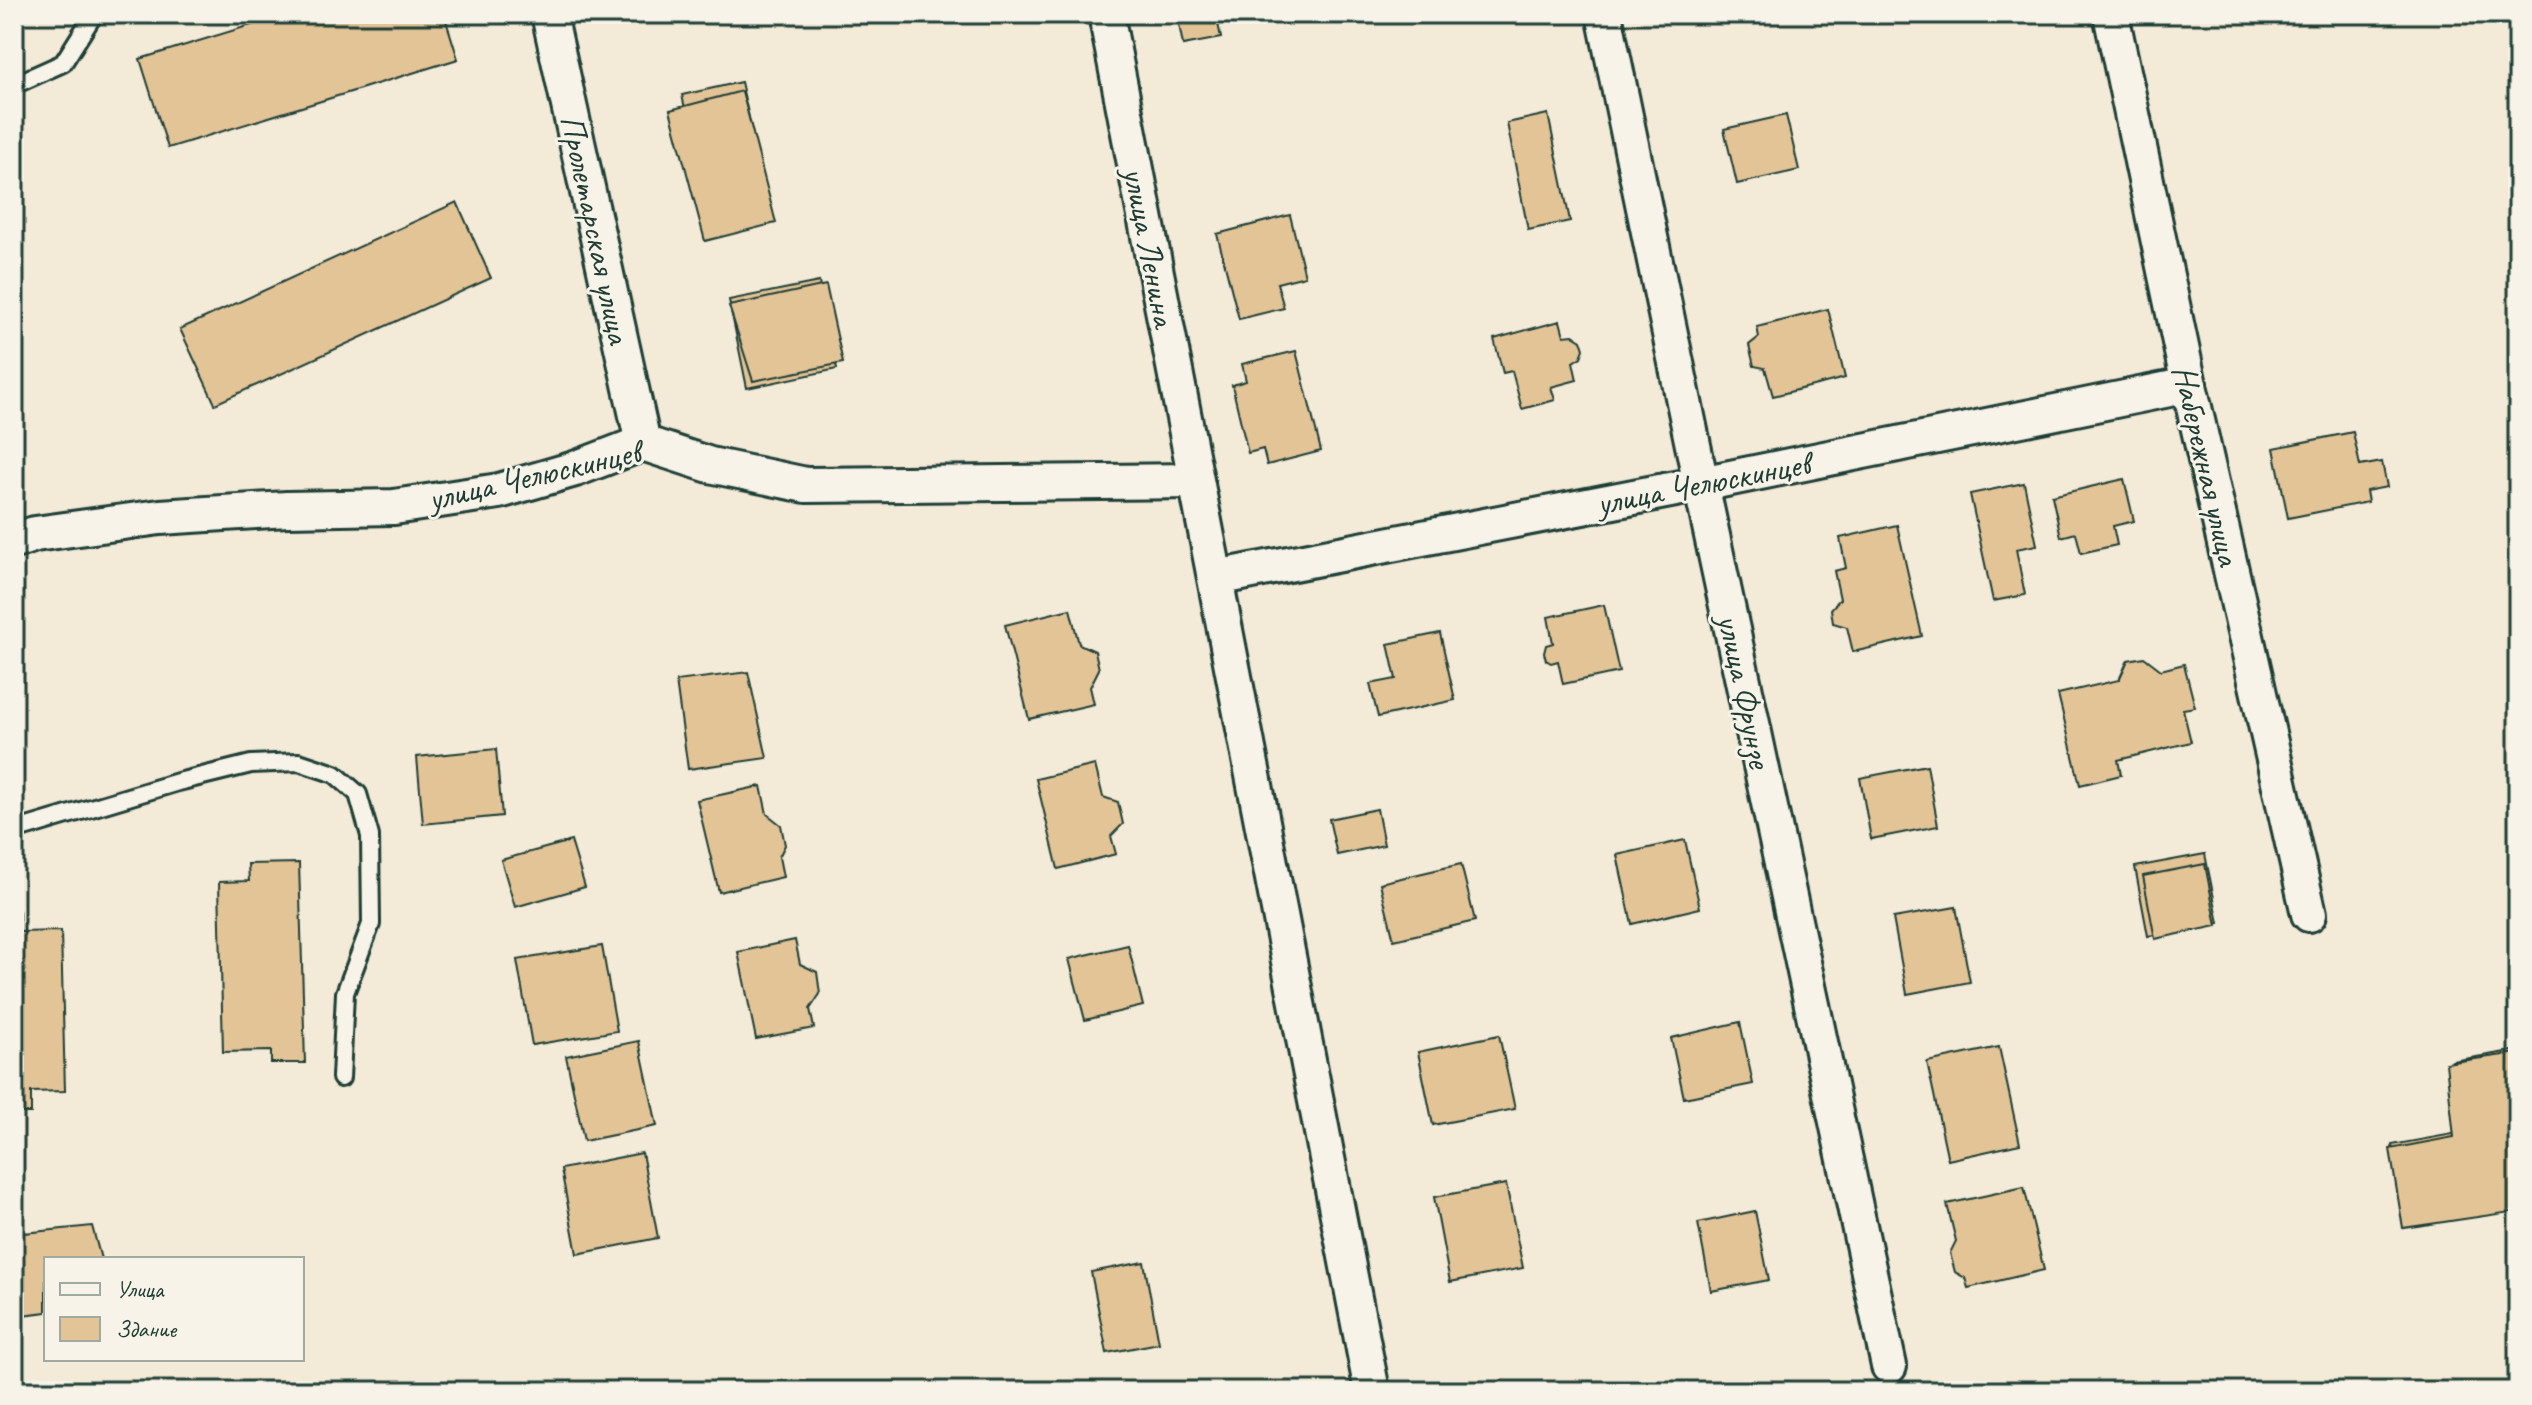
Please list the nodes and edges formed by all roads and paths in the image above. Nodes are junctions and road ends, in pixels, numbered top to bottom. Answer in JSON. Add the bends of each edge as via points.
{"nodes":[{"id":1,"x":94,"y":14,"type":"edge"},
{"id":2,"x":549,"y":14,"type":"edge"},
{"id":3,"x":1106,"y":14,"type":"edge"},
{"id":4,"x":1604,"y":14,"type":"edge"},
{"id":5,"x":2111,"y":14,"type":"edge"},
{"id":6,"x":14,"y":85,"type":"edge"},
{"id":7,"x":2189,"y":385,"type":"junction"},
{"id":8,"x":643,"y":443,"type":"junction"},
{"id":9,"x":1195,"y":481,"type":"junction"},
{"id":10,"x":1701,"y":484,"type":"junction"},
{"id":11,"x":14,"y":541,"type":"edge"},
{"id":12,"x":1216,"y":578,"type":"junction"},
{"id":13,"x":14,"y":831,"type":"edge"},
{"id":14,"x":2309,"y":914,"type":"dead end"},
{"id":15,"x":341,"y":1078,"type":"dead end"},
{"id":16,"x":1889,"y":1366,"type":"dead end"},
{"id":17,"x":1372,"y":1391,"type":"edge"}],
"edges":[{"from":1,"to":6,"type":"lane","via":[[63,63]]},
{"from":2,"to":8,"type":"street","name":"Пролетарская улица"},
{"from":3,"to":9,"type":"street","name":"улица Ленина"},
{"from":4,"to":10,"type":"street","name":"улица Фрунзе"},
{"from":5,"to":7,"type":"street","name":"Набережная улица"},
{"from":7,"to":10,"type":"street","name":"улица Челюскинцев"},
{"from":7,"to":14,"type":"street","name":"Набережная улица"},
{"from":8,"to":9,"type":"street","name":"улица Челюскинцев","via":[[710,465],[806,485]]},
{"from":8,"to":11,"type":"street","name":"улица Челюскинцев","via":[[499,491],[394,507],[160,517]]},
{"from":9,"to":12,"type":"street","name":"улица Ленина"},
{"from":10,"to":12,"type":"street","name":"улица Челюскинцев"},
{"from":10,"to":16,"type":"street","name":"улица Фрунзе"},
{"from":12,"to":17,"type":"street","name":"улица Ленина"},
{"from":13,"to":15,"type":"lane","via":[[251,764],[299,762],[335,774],[358,794],[370,836],[371,924],[345,993]]}]}
